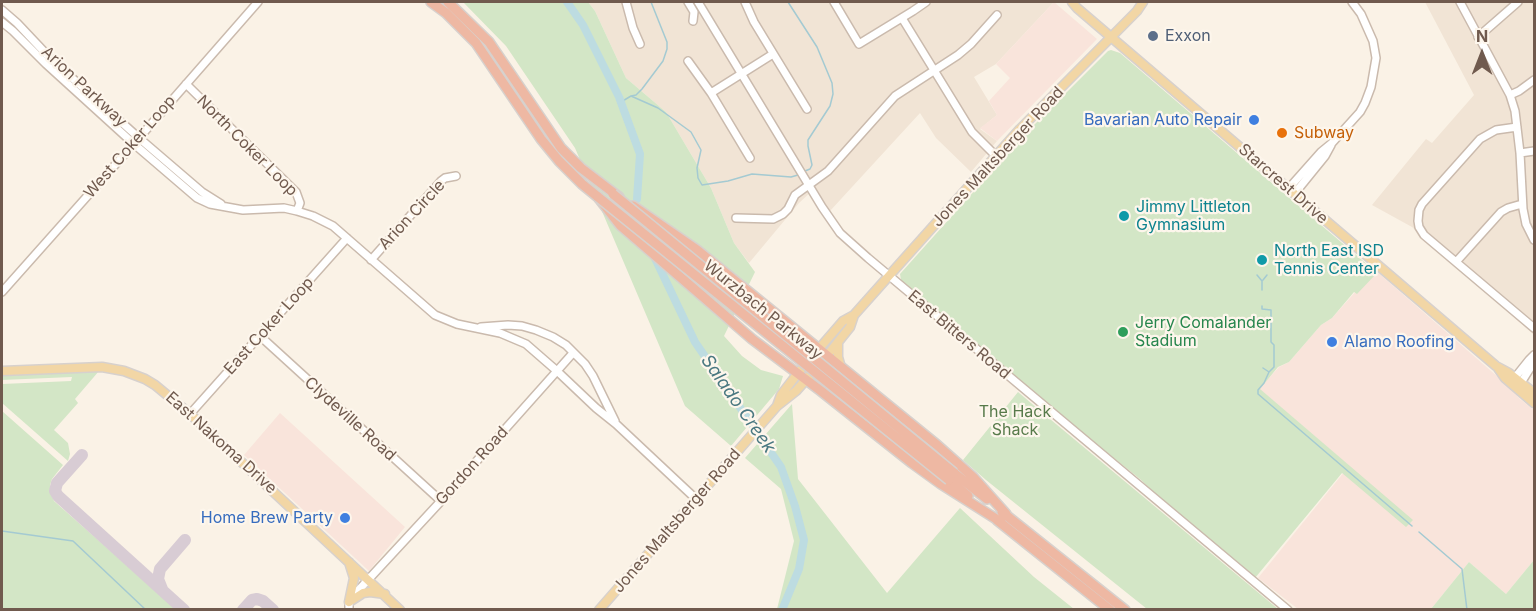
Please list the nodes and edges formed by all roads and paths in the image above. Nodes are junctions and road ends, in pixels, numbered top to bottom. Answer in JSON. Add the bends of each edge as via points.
{"nodes":[{"id":1,"x":258,"y":2,"type":"edge"},
{"id":2,"x":431,"y":2,"type":"edge"},
{"id":3,"x":448,"y":2,"type":"edge"},
{"id":4,"x":626,"y":2,"type":"edge"},
{"id":5,"x":688,"y":2,"type":"edge"},
{"id":6,"x":698,"y":2,"type":"edge"},
{"id":7,"x":745,"y":2,"type":"edge"},
{"id":8,"x":834,"y":2,"type":"edge"},
{"id":9,"x":926,"y":2,"type":"edge"},
{"id":10,"x":1072,"y":2,"type":"edge"},
{"id":11,"x":1143,"y":2,"type":"edge"},
{"id":12,"x":1352,"y":2,"type":"edge"},
{"id":13,"x":1460,"y":2,"type":"edge"},
{"id":14,"x":1518,"y":2,"type":"edge"},
{"id":15,"x":2,"y":10,"type":"edge"},
{"id":16,"x":997,"y":15,"type":"dead end"},
{"id":17,"x":902,"y":18,"type":"junction"},
{"id":18,"x":693,"y":21,"type":"dead end"},
{"id":19,"x":2,"y":22,"type":"edge"},
{"id":20,"x":1112,"y":37,"type":"junction"},
{"id":21,"x":1478,"y":37,"type":"junction"},
{"id":22,"x":640,"y":44,"type":"dead end"},
{"id":23,"x":773,"y":54,"type":"junction"},
{"id":24,"x":688,"y":61,"type":"dead end"},
{"id":25,"x":60,"y":71,"type":"junction"},
{"id":26,"x":934,"y":71,"type":"junction"},
{"id":27,"x":742,"y":74,"type":"junction"},
{"id":28,"x":1534,"y":80,"type":"edge"},
{"id":29,"x":186,"y":84,"type":"junction"},
{"id":30,"x":711,"y":93,"type":"junction"},
{"id":31,"x":1510,"y":95,"type":"junction"},
{"id":32,"x":807,"y":109,"type":"dead end"},
{"id":33,"x":1517,"y":127,"type":"junction"},
{"id":34,"x":137,"y":141,"type":"junction"},
{"id":35,"x":1534,"y":152,"type":"edge"},
{"id":36,"x":1520,"y":153,"type":"junction"},
{"id":37,"x":997,"y":156,"type":"junction"},
{"id":38,"x":750,"y":158,"type":"dead end"},
{"id":39,"x":456,"y":176,"type":"dead end"},
{"id":40,"x":808,"y":185,"type":"junction"},
{"id":41,"x":1292,"y":191,"type":"junction"},
{"id":42,"x":614,"y":194,"type":"junction"},
{"id":43,"x":598,"y":197,"type":"junction"},
{"id":44,"x":1522,"y":204,"type":"junction"},
{"id":45,"x":297,"y":210,"type":"junction"},
{"id":46,"x":736,"y":218,"type":"dead end"},
{"id":47,"x":347,"y":238,"type":"junction"},
{"id":48,"x":1534,"y":240,"type":"edge"},
{"id":49,"x":371,"y":260,"type":"junction"},
{"id":50,"x":1456,"y":262,"type":"junction"},
{"id":51,"x":889,"y":276,"type":"junction"},
{"id":52,"x":2,"y":292,"type":"edge"},
{"id":53,"x":854,"y":315,"type":"junction"},
{"id":54,"x":471,"y":328,"type":"junction"},
{"id":55,"x":1534,"y":328,"type":"edge"},
{"id":56,"x":832,"y":334,"type":"junction"},
{"id":57,"x":260,"y":336,"type":"junction"},
{"id":58,"x":802,"y":337,"type":"junction"},
{"id":59,"x":838,"y":342,"type":"junction"},
{"id":60,"x":818,"y":350,"type":"junction"},
{"id":61,"x":573,"y":353,"type":"junction"},
{"id":62,"x":1534,"y":355,"type":"edge"},
{"id":63,"x":826,"y":357,"type":"junction"},
{"id":64,"x":782,"y":361,"type":"junction"},
{"id":65,"x":1534,"y":362,"type":"edge"},
{"id":66,"x":842,"y":368,"type":"junction"},
{"id":67,"x":2,"y":371,"type":"edge"},
{"id":68,"x":557,"y":371,"type":"junction"},
{"id":69,"x":798,"y":373,"type":"junction"},
{"id":70,"x":806,"y":379,"type":"junction"},
{"id":71,"x":1516,"y":383,"type":"junction"},
{"id":72,"x":792,"y":389,"type":"junction"},
{"id":73,"x":821,"y":391,"type":"junction"},
{"id":74,"x":1534,"y":393,"type":"edge"},
{"id":75,"x":1534,"y":403,"type":"edge"},
{"id":76,"x":190,"y":414,"type":"junction"},
{"id":77,"x":616,"y":424,"type":"junction"},
{"id":78,"x":951,"y":477,"type":"junction"},
{"id":79,"x":696,"y":499,"type":"junction"},
{"id":80,"x":441,"y":501,"type":"junction"},
{"id":81,"x":1003,"y":518,"type":"junction"},
{"id":82,"x":349,"y":561,"type":"junction"},
{"id":83,"x":368,"y":579,"type":"junction"},
{"id":84,"x":385,"y":594,"type":"junction"},
{"id":85,"x":349,"y":606,"type":"edge"},
{"id":86,"x":400,"y":609,"type":"edge"},
{"id":87,"x":599,"y":609,"type":"edge"},
{"id":88,"x":1110,"y":609,"type":"edge"},
{"id":89,"x":1125,"y":609,"type":"edge"},
{"id":90,"x":1288,"y":609,"type":"edge"}],
"edges":[{"from":1,"to":29,"type":"street","name":"West Coker Loop"},
{"from":2,"to":43,"type":"highway","name":"Wurzbach Parkway","via":[[476,43],[541,139]]},
{"from":3,"to":42,"type":"highway","name":"Wurzbach Parkway","via":[[489,42],[561,148]]},
{"from":4,"to":22,"type":"street"},
{"from":5,"to":18,"type":"street","via":[[694,12]]},
{"from":6,"to":27,"type":"street","name":"East Bitters Road"},
{"from":7,"to":23,"type":"street"},
{"from":8,"to":17,"type":"street","via":[[859,44]]},
{"from":9,"to":17,"type":"street"},
{"from":10,"to":20,"type":"main road","name":"Starcrest Drive"},
{"from":11,"to":20,"type":"main road","name":"Jones Maltsberger Road"},
{"from":12,"to":41,"type":"street","via":[[1373,40],[1376,58],[1369,94],[1359,112],[1321,152]]},
{"from":13,"to":21,"type":"street"},
{"from":14,"to":21,"type":"street"},
{"from":15,"to":25,"type":"street","name":"Arion Parkway"},
{"from":16,"to":26,"type":"street","via":[[971,44]]},
{"from":17,"to":26,"type":"street"},
{"from":19,"to":25,"type":"street","name":"Arion Parkway"},
{"from":20,"to":37,"type":"main road","name":"Jones Maltsberger Road"},
{"from":20,"to":41,"type":"main road","name":"Starcrest Drive"},
{"from":21,"to":31,"type":"street"},
{"from":23,"to":27,"type":"street"},
{"from":23,"to":32,"type":"street"},
{"from":24,"to":30,"type":"street"},
{"from":25,"to":34,"type":"street","name":"Arion Parkway"},
{"from":26,"to":37,"type":"street","via":[[972,132]]},
{"from":26,"to":40,"type":"street","via":[[895,96],[828,171]]},
{"from":27,"to":30,"type":"street"},
{"from":27,"to":40,"type":"street","name":"East Bitters Road"},
{"from":28,"to":31,"type":"street"},
{"from":29,"to":34,"type":"street","name":"West Coker Loop"},
{"from":29,"to":45,"type":"street","name":"North Coker Loop","via":[[296,192],[300,203]]},
{"from":30,"to":38,"type":"street"},
{"from":31,"to":33,"type":"street"},
{"from":33,"to":36,"type":"street"},
{"from":33,"to":50,"type":"street","via":[[1496,130],[1480,139],[1422,204],[1419,227]]},
{"from":34,"to":45,"type":"street","name":"Arion Parkway","via":[[197,198],[210,204],[243,210]]},
{"from":34,"to":52,"type":"street","name":"West Coker Loop"},
{"from":35,"to":36,"type":"street"},
{"from":36,"to":44,"type":"street"},
{"from":37,"to":51,"type":"main road","name":"Jones Maltsberger Road"},
{"from":39,"to":49,"type":"street","name":"Arion Circle","via":[[441,181]]},
{"from":40,"to":46,"type":"street","via":[[777,218]]},
{"from":40,"to":51,"type":"street","name":"East Bitters Road","via":[[840,233]]},
{"from":41,"to":71,"type":"main road","name":"Starcrest Drive"},
{"from":42,"to":58,"type":"highway","bridge":true,"via":[[697,250]]},
{"from":42,"to":78,"type":"highway","name":"Wurzbach Parkway","bridge":true},
{"from":43,"to":64,"type":"highway","bridge":true,"via":[[620,225]]},
{"from":43,"to":78,"type":"highway","name":"Wurzbach Parkway","bridge":true},
{"from":44,"to":48,"type":"street"},
{"from":44,"to":50,"type":"street","via":[[1501,212]]},
{"from":45,"to":47,"type":"street","name":"Arion Parkway","via":[[321,219]]},
{"from":47,"to":49,"type":"street","name":"Arion Parkway"},
{"from":47,"to":57,"type":"street","name":"East Coker Loop"},
{"from":49,"to":54,"type":"street","name":"Arion Parkway","via":[[435,315]]},
{"from":50,"to":55,"type":"street"},
{"from":51,"to":53,"type":"main road","name":"Jones Maltsberger Road"},
{"from":51,"to":90,"type":"street","name":"East Bitters Road"},
{"from":53,"to":56,"type":"main road","name":"Jones Maltsberger Road"},
{"from":53,"to":59,"type":"main road","name":"Jones Maltsberger Road"},
{"from":54,"to":61,"type":"street","name":"Arion Parkway","via":[[522,326],[554,337]]},
{"from":54,"to":68,"type":"street","name":"Arion Parkway","via":[[517,339]]},
{"from":56,"to":58,"type":"main road","via":[[817,339]]},
{"from":56,"to":60,"type":"main road","name":"Jones Maltsberger Road"},
{"from":57,"to":76,"type":"street","name":"East Coker Loop"},
{"from":57,"to":80,"type":"street","name":"Clydeville Road"},
{"from":58,"to":60,"type":"highway"},
{"from":59,"to":63,"type":"main road","name":"Jones Maltsberger Road"},
{"from":59,"to":66,"type":"main road"},
{"from":60,"to":63,"type":"highway"},
{"from":60,"to":69,"type":"main road","name":"Jones Maltsberger Road"},
{"from":61,"to":68,"type":"street","name":"Gordon Road"},
{"from":61,"to":77,"type":"street","name":"Arion Parkway","via":[[593,376]]},
{"from":62,"to":71,"type":"street"},
{"from":63,"to":66,"type":"highway"},
{"from":63,"to":70,"type":"main road","name":"Jones Maltsberger Road"},
{"from":64,"to":69,"type":"highway"},
{"from":64,"to":72,"type":"main road"},
{"from":65,"to":71,"type":"street"},
{"from":66,"to":73,"type":"highway","via":[[828,371],[821,380]]},
{"from":66,"to":81,"type":"highway","via":[[973,477]]},
{"from":67,"to":76,"type":"main road","name":"East Nakoma Drive","via":[[91,367],[124,371],[145,379]]},
{"from":68,"to":77,"type":"street","name":"Arion Parkway"},
{"from":68,"to":80,"type":"street","name":"Gordon Road"},
{"from":69,"to":70,"type":"highway"},
{"from":69,"to":72,"type":"main road","name":"Jones Maltsberger Road"},
{"from":70,"to":72,"type":"main road","name":"Jones Maltsberger Road"},
{"from":70,"to":73,"type":"highway"},
{"from":71,"to":74,"type":"main road","name":"Starcrest Drive"},
{"from":71,"to":75,"type":"main road","name":"Starcrest Drive"},
{"from":72,"to":73,"type":"main road"},
{"from":72,"to":79,"type":"main road","name":"Jones Maltsberger Road"},
{"from":73,"to":81,"type":"highway","via":[[926,473],[974,506]]},
{"from":76,"to":82,"type":"main road","name":"East Nakoma Drive"},
{"from":77,"to":79,"type":"street","name":"Arion Parkway"},
{"from":78,"to":81,"type":"highway","name":"Wurzbach Parkway"},
{"from":79,"to":87,"type":"main road","name":"Jones Maltsberger Road"},
{"from":80,"to":83,"type":"street","name":"Gordon Road"},
{"from":81,"to":88,"type":"highway","name":"Wurzbach Parkway"},
{"from":81,"to":89,"type":"highway","name":"Wurzbach Parkway"},
{"from":82,"to":83,"type":"main road","name":"East Nakoma Drive"},
{"from":82,"to":85,"type":"main road","via":[[354,578]]},
{"from":83,"to":84,"type":"main road","name":"East Nakoma Drive"},
{"from":83,"to":85,"type":"street","name":"Gordon Road"},
{"from":84,"to":85,"type":"main road","via":[[363,593]]},
{"from":84,"to":86,"type":"main road","name":"East Nakoma Drive"}]}
